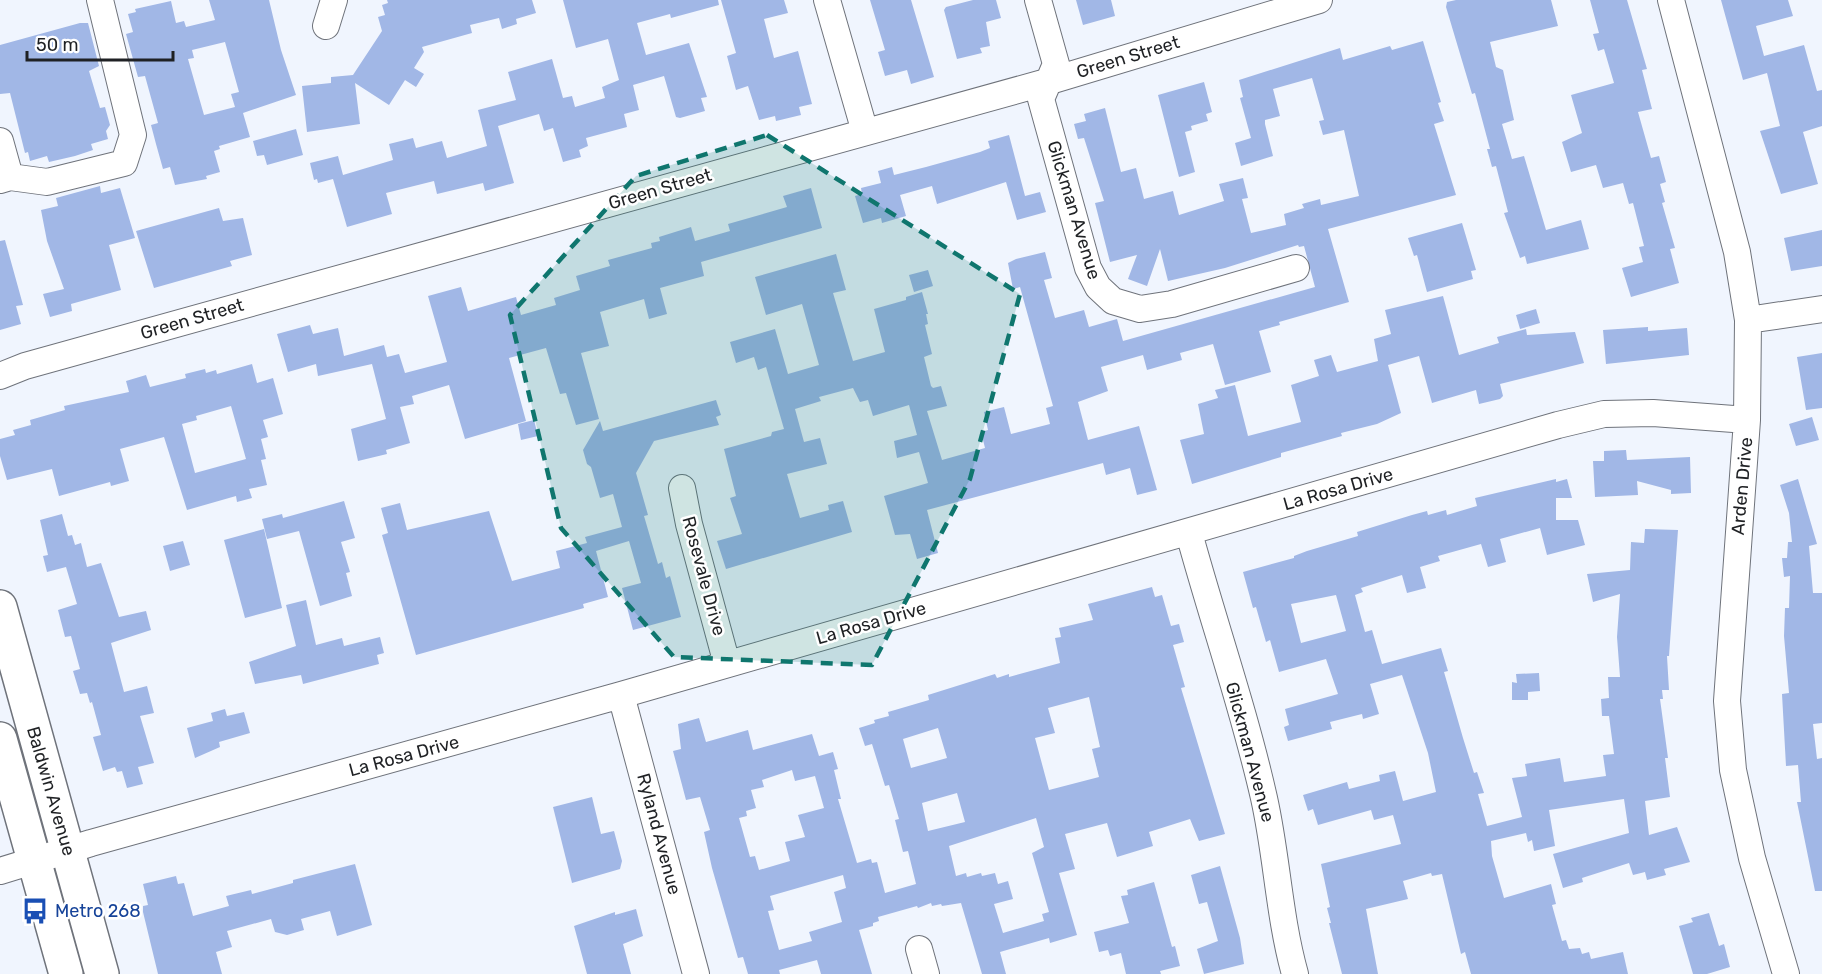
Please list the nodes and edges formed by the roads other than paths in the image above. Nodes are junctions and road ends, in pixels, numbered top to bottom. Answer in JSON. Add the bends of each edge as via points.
{"nodes":[{"id":1,"x":100,"y":0,"type":"edge"},
{"id":2,"x":334,"y":0,"type":"edge"},
{"id":3,"x":827,"y":0,"type":"edge"},
{"id":4,"x":1038,"y":0,"type":"edge"},
{"id":5,"x":1319,"y":0,"type":"edge"},
{"id":6,"x":1671,"y":0,"type":"edge"},
{"id":7,"x":326,"y":26,"type":"dead end"},
{"id":8,"x":1050,"y":81,"type":"junction"},
{"id":9,"x":865,"y":132,"type":"junction"},
{"id":10,"x":0,"y":141,"type":"edge"},
{"id":11,"x":5,"y":179,"type":"edge"},
{"id":12,"x":1296,"y":268,"type":"dead end"},
{"id":13,"x":1822,"y":309,"type":"edge"},
{"id":14,"x":1748,"y":320,"type":"junction"},
{"id":15,"x":0,"y":376,"type":"edge"},
{"id":16,"x":1747,"y":420,"type":"junction"},
{"id":17,"x":682,"y":488,"type":"dead end"},
{"id":18,"x":1189,"y":533,"type":"junction"},
{"id":19,"x":0,"y":607,"type":"edge"},
{"id":20,"x":727,"y":664,"type":"junction"},
{"id":21,"x":621,"y":695,"type":"junction"},
{"id":22,"x":0,"y":739,"type":"edge"},
{"id":23,"x":68,"y":850,"type":"junction"},
{"id":24,"x":34,"y":861,"type":"junction"},
{"id":25,"x":0,"y":871,"type":"edge"},
{"id":26,"x":919,"y":949,"type":"dead end"},
{"id":27,"x":66,"y":974,"type":"edge"},
{"id":28,"x":102,"y":974,"type":"edge"},
{"id":29,"x":696,"y":974,"type":"edge"},
{"id":30,"x":926,"y":974,"type":"edge"},
{"id":31,"x":1294,"y":974,"type":"edge"},
{"id":32,"x":1786,"y":974,"type":"edge"}],
"edges":[{"from":1,"to":11,"type":"street","via":[[133,135],[124,162],[47,182]]},
{"from":2,"to":7,"type":"street"},
{"from":3,"to":9,"type":"street"},
{"from":4,"to":8,"type":"street","name":"Glickman Avenue","via":[[1056,64]]},
{"from":5,"to":8,"type":"street","name":"Green Street"},
{"from":6,"to":14,"type":"street","name":"Arden Drive","via":[[1737,252]]},
{"from":8,"to":9,"type":"street","name":"Green Street"},
{"from":8,"to":12,"type":"street","name":"Glickman Avenue","via":[[1041,99],[1088,268],[1098,287],[1113,301],[1140,309],[1172,304]]},
{"from":9,"to":15,"type":"street","name":"Green Street"},
{"from":10,"to":11,"type":"street"},
{"from":13,"to":14,"type":"street"},
{"from":14,"to":16,"type":"street","name":"Arden Drive"},
{"from":16,"to":18,"type":"street","name":"La Rosa Drive","via":[[1653,413],[1604,414]]},
{"from":16,"to":32,"type":"street","name":"Arden Drive","via":[[1727,701],[1733,770],[1752,858]]},
{"from":17,"to":20,"type":"street","name":"Rosevale Drive"},
{"from":18,"to":20,"type":"street","name":"La Rosa Drive"},
{"from":18,"to":31,"type":"street","name":"Glickman Avenue","via":[[1264,796]]},
{"from":19,"to":23,"type":"main road","name":"Baldwin Avenue"},
{"from":20,"to":21,"type":"street","name":"La Rosa Drive"},
{"from":21,"to":23,"type":"street","name":"La Rosa Drive"},
{"from":21,"to":29,"type":"street","name":"Ryland Avenue"},
{"from":22,"to":24,"type":"main road","name":"Baldwin Avenue"},
{"from":23,"to":24,"type":"street","name":"La Rosa Drive"},
{"from":23,"to":28,"type":"main road","name":"Baldwin Avenue"},
{"from":24,"to":25,"type":"street","name":"La Rosa Drive"},
{"from":24,"to":27,"type":"main road","name":"Baldwin Avenue"},
{"from":26,"to":30,"type":"street"}]}
